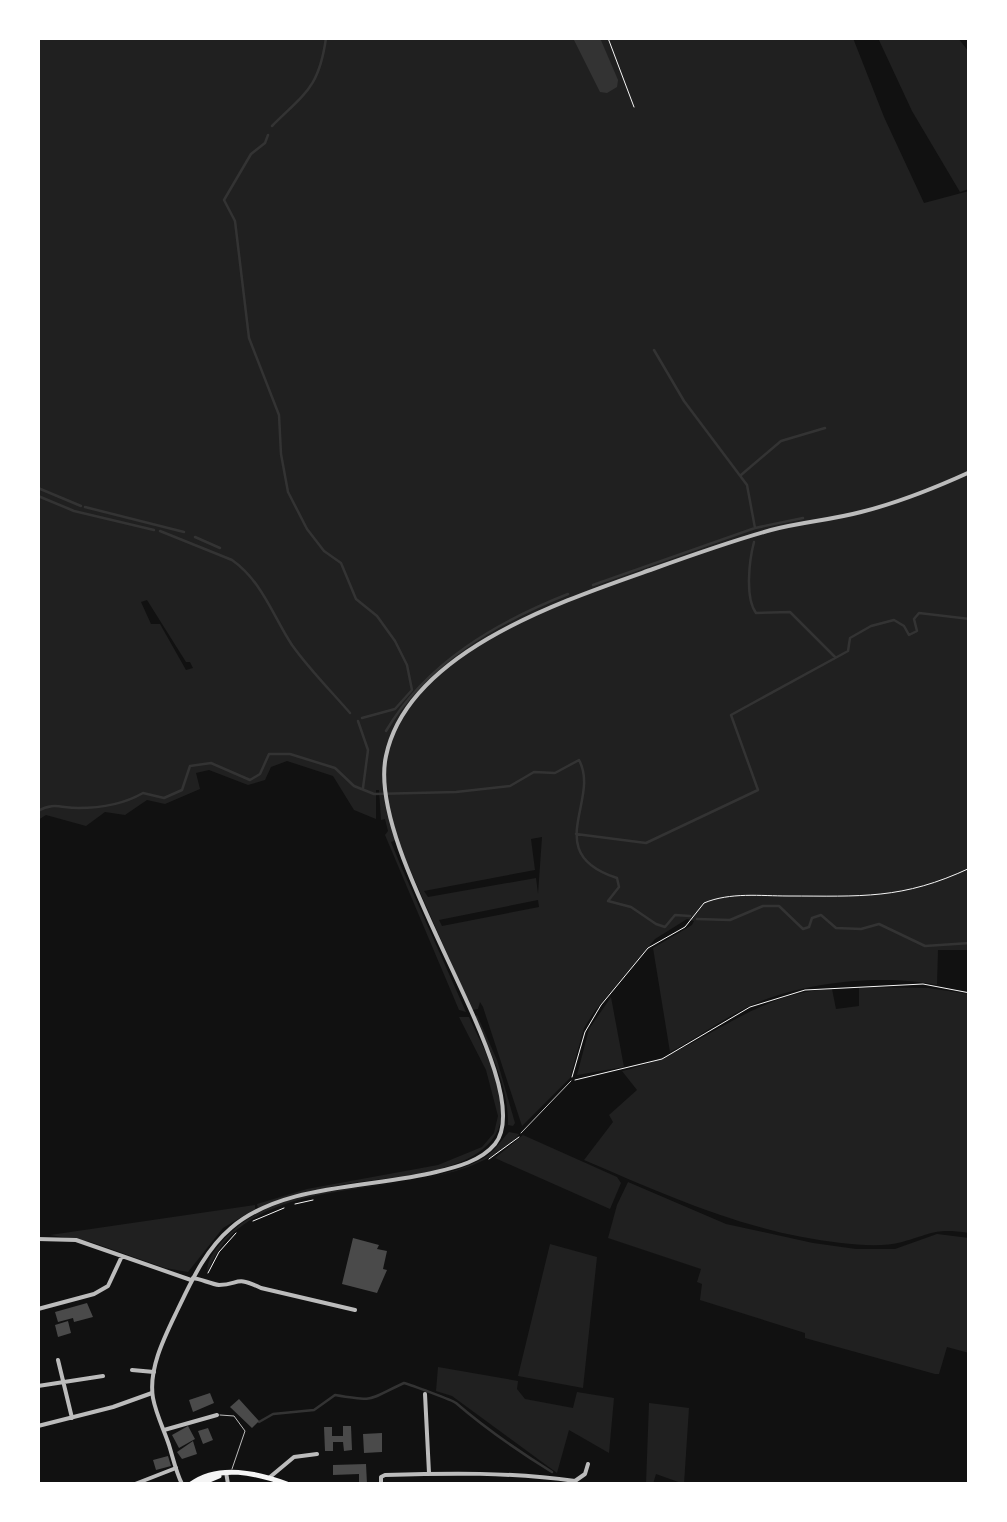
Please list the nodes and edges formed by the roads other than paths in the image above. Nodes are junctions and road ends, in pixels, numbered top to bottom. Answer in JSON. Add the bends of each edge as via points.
{"nodes":[{"id":1,"x":970,"y":472,"type":"edge"},
{"id":2,"x":572,"y":1080,"type":"road end"},
{"id":3,"x":520,"y":1133,"type":"road end"},
{"id":4,"x":38,"y":1239,"type":"edge"},
{"id":5,"x":122,"y":1256,"type":"junction"},
{"id":6,"x":192,"y":1279,"type":"junction"},
{"id":7,"x":38,"y":1309,"type":"edge"},
{"id":8,"x":354,"y":1310,"type":"dead end"},
{"id":9,"x":58,"y":1360,"type":"dead end"},
{"id":10,"x":132,"y":1370,"type":"dead end"},
{"id":11,"x":154,"y":1372,"type":"junction"},
{"id":12,"x":103,"y":1376,"type":"dead end"},
{"id":13,"x":63,"y":1382,"type":"junction"},
{"id":14,"x":38,"y":1386,"type":"edge"},
{"id":15,"x":152,"y":1393,"type":"junction"},
{"id":16,"x":424,"y":1394,"type":"dead end"},
{"id":17,"x":217,"y":1415,"type":"joint"},
{"id":18,"x":72,"y":1418,"type":"junction"},
{"id":19,"x":38,"y":1426,"type":"edge"},
{"id":20,"x":164,"y":1430,"type":"junction"},
{"id":21,"x":317,"y":1454,"type":"dead end"},
{"id":22,"x":588,"y":1464,"type":"dead end"},
{"id":23,"x":176,"y":1468,"type":"junction"},
{"id":24,"x":230,"y":1472,"type":"junction"},
{"id":25,"x":429,"y":1473,"type":"junction"},
{"id":26,"x":522,"y":1474,"type":"junction"},
{"id":27,"x":270,"y":1478,"type":"junction"},
{"id":28,"x":135,"y":1484,"type":"edge"},
{"id":29,"x":182,"y":1484,"type":"edge"},
{"id":30,"x":191,"y":1484,"type":"edge"},
{"id":31,"x":200,"y":1484,"type":"edge"},
{"id":32,"x":228,"y":1484,"type":"edge"},
{"id":33,"x":287,"y":1484,"type":"edge"},
{"id":34,"x":381,"y":1484,"type":"edge"},
{"id":35,"x":522,"y":1484,"type":"edge"}],
"edges":[{"from":1,"to":6,"type":"street","via":[[878,507],[744,538],[536,612],[470,650],[418,695],[390,739],[384,764],[390,826],[496,1074],[505,1126],[492,1148],[465,1163],[257,1212],[220,1238]]},
{"from":2,"to":3,"type":"lane"},
{"from":4,"to":5,"type":"street","via":[[76,1240]]},
{"from":5,"to":6,"type":"street"},
{"from":5,"to":7,"type":"street","via":[[108,1286]]},
{"from":6,"to":8,"type":"street","via":[[247,1281]]},
{"from":6,"to":11,"type":"street"},
{"from":9,"to":13,"type":"street"},
{"from":10,"to":11,"type":"street"},
{"from":11,"to":15,"type":"street"},
{"from":12,"to":13,"type":"street"},
{"from":13,"to":14,"type":"street"},
{"from":13,"to":18,"type":"street"},
{"from":15,"to":18,"type":"street"},
{"from":15,"to":20,"type":"street"},
{"from":16,"to":25,"type":"street"},
{"from":17,"to":20,"type":"street"},
{"from":17,"to":24,"type":"lane","via":[[234,1416],[245,1431]]},
{"from":18,"to":19,"type":"street"},
{"from":20,"to":23,"type":"street"},
{"from":21,"to":27,"type":"street","via":[[294,1457]]},
{"from":22,"to":26,"type":"street","via":[[579,1481]]},
{"from":23,"to":28,"type":"street"},
{"from":23,"to":29,"type":"street"},
{"from":24,"to":27,"type":"main road"},
{"from":24,"to":30,"type":"main road"},
{"from":24,"to":31,"type":"main road"},
{"from":24,"to":32,"type":"street"},
{"from":25,"to":26,"type":"street"},
{"from":25,"to":34,"type":"street","via":[[385,1475]]},
{"from":26,"to":35,"type":"street"},
{"from":27,"to":33,"type":"main road"}]}
